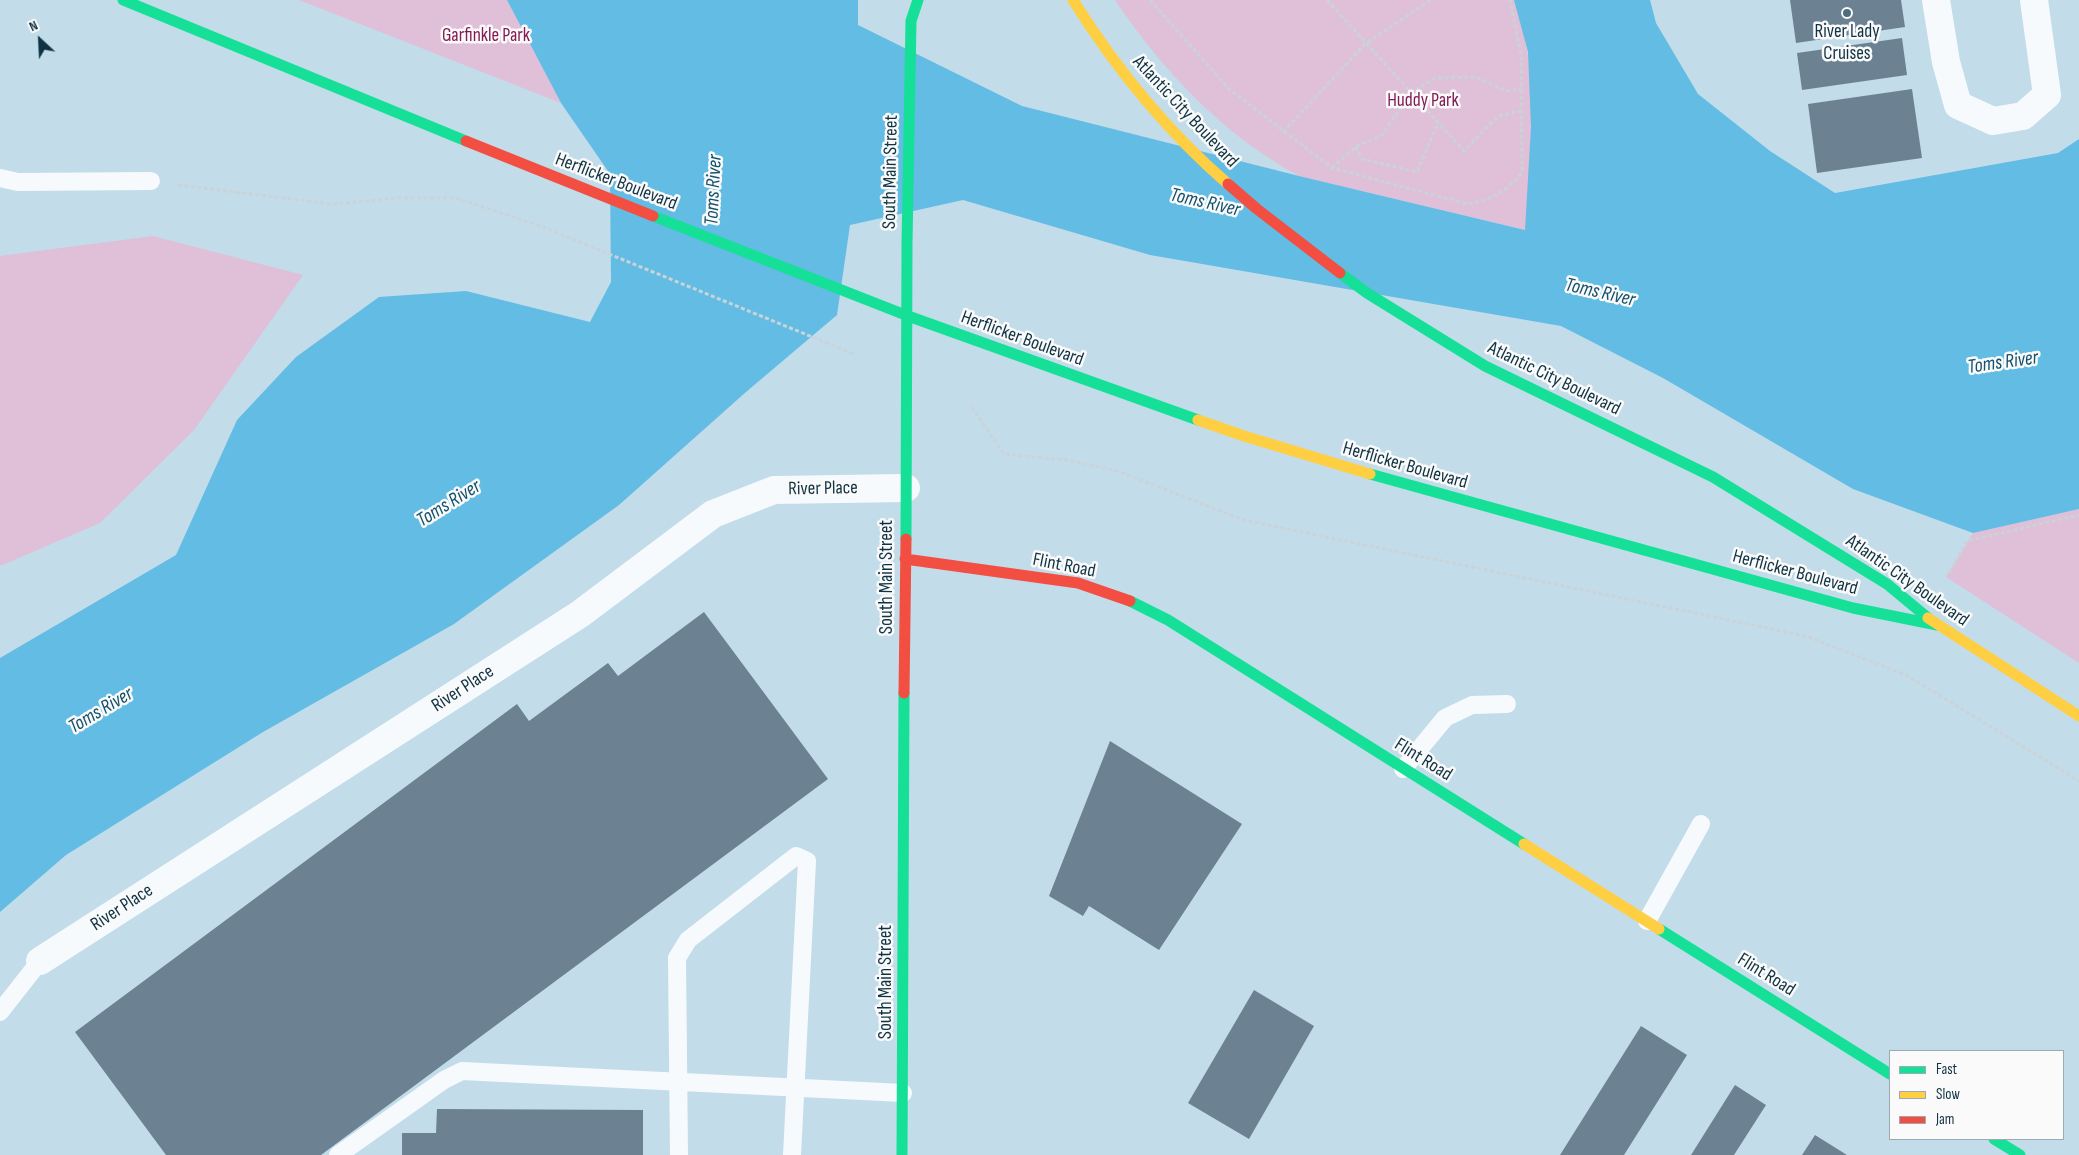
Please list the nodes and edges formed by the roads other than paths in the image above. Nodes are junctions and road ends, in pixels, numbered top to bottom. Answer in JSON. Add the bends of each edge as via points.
{"nodes":[{"id":1,"x":123,"y":0,"type":"edge"},
{"id":2,"x":918,"y":0,"type":"edge"},
{"id":3,"x":1073,"y":0,"type":"edge"},
{"id":4,"x":1936,"y":0,"type":"edge"},
{"id":5,"x":2034,"y":0,"type":"edge"},
{"id":6,"x":0,"y":178,"type":"edge"},
{"id":7,"x":151,"y":181,"type":"road end"},
{"id":8,"x":908,"y":316,"type":"junction"},
{"id":9,"x":906,"y":488,"type":"junction"},
{"id":10,"x":905,"y":559,"type":"junction"},
{"id":11,"x":1937,"y":625,"type":"junction"},
{"id":12,"x":1507,"y":704,"type":"dead end"},
{"id":13,"x":2079,"y":716,"type":"edge"},
{"id":14,"x":1403,"y":768,"type":"junction"},
{"id":15,"x":1701,"y":824,"type":"dead end"},
{"id":16,"x":1647,"y":921,"type":"junction"},
{"id":17,"x":40,"y":961,"type":"joint"},
{"id":18,"x":0,"y":1012,"type":"edge"},
{"id":19,"x":1889,"y":1073,"type":"edge"},
{"id":20,"x":678,"y":1082,"type":"junction"},
{"id":21,"x":796,"y":1088,"type":"junction"},
{"id":22,"x":903,"y":1093,"type":"junction"},
{"id":23,"x":1996,"y":1140,"type":"edge"},
{"id":24,"x":338,"y":1155,"type":"edge"},
{"id":25,"x":679,"y":1155,"type":"edge"},
{"id":26,"x":792,"y":1155,"type":"edge"},
{"id":27,"x":902,"y":1155,"type":"edge"},
{"id":28,"x":2020,"y":1155,"type":"edge"}],
"edges":[{"from":1,"to":8,"type":"main road","name":"Herflicker Boulevard","via":[[539,171]]},
{"from":2,"to":8,"type":"main road","name":"South Main Street","via":[[912,21]]},
{"from":3,"to":11,"type":"main road","name":"Atlantic City Boulevard","via":[[1133,84],[1204,163],[1257,209],[1367,293],[1485,366],[1713,478],[1887,584]]},
{"from":4,"to":5,"type":"street","via":[[1946,62],[1958,105],[1993,121],[2023,116],[2047,95]]},
{"from":6,"to":7,"type":"lane","via":[[18,182]]},
{"from":8,"to":9,"type":"main road","name":"South Main Street"},
{"from":8,"to":11,"type":"main road","name":"Herflicker Boulevard","via":[[1244,436],[1429,493],[1853,608]]},
{"from":9,"to":10,"type":"main road","name":"South Main Street"},
{"from":9,"to":17,"type":"street","name":"River Place","via":[[774,490],[713,514],[580,614]]},
{"from":10,"to":14,"type":"main road","name":"Flint Road","via":[[1078,583],[1120,597],[1168,620]]},
{"from":10,"to":22,"type":"main road","name":"South Main Street"},
{"from":11,"to":13,"type":"main road","name":"Atlantic City Boulevard"},
{"from":12,"to":14,"type":"lane","via":[[1472,705],[1445,718]]},
{"from":14,"to":16,"type":"main road","name":"Flint Road"},
{"from":15,"to":16,"type":"lane"},
{"from":16,"to":19,"type":"main road","name":"Flint Road"},
{"from":17,"to":18,"type":"lane"},
{"from":20,"to":21,"type":"lane"},
{"from":20,"to":21,"type":"lane","via":[[677,958],[688,940],[796,856],[807,861]]},
{"from":20,"to":24,"type":"lane","via":[[462,1070]]},
{"from":20,"to":25,"type":"lane"},
{"from":21,"to":22,"type":"lane"},
{"from":21,"to":26,"type":"lane"},
{"from":22,"to":27,"type":"main road","name":"South Main Street"},
{"from":23,"to":28,"type":"main road"}]}
